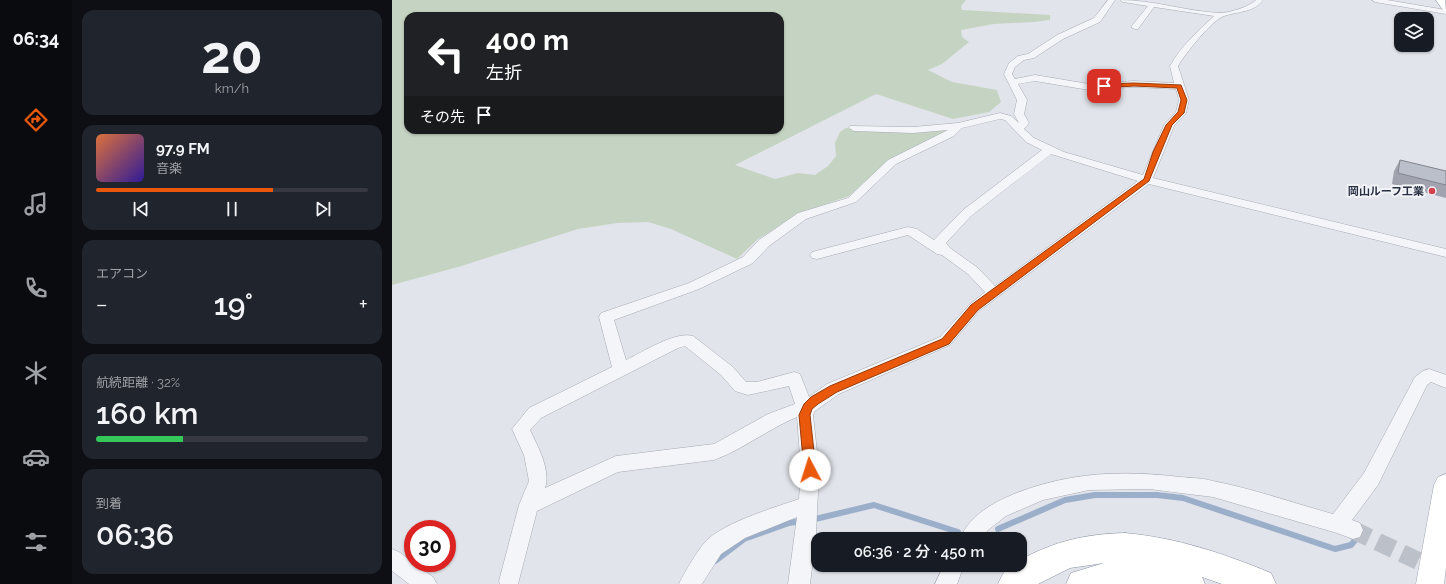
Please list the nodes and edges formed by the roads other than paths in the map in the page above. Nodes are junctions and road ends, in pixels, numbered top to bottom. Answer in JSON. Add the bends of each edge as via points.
{"nodes":[{"id":1,"x":1112,"y":0,"type":"edge"},
{"id":2,"x":1123,"y":0,"type":"edge"},
{"id":3,"x":1260,"y":0,"type":"edge"},
{"id":4,"x":1375,"y":0,"type":"edge"},
{"id":5,"x":1152,"y":5,"type":"junction"},
{"id":6,"x":1444,"y":5,"type":"edge"},
{"id":7,"x":1220,"y":15,"type":"junction"},
{"id":8,"x":1135,"y":27,"type":"dead end"},
{"id":9,"x":1012,"y":82,"type":"junction"},
{"id":10,"x":1179,"y":86,"type":"junction"},
{"id":11,"x":960,"y":125,"type":"junction"},
{"id":12,"x":854,"y":128,"type":"dead end"},
{"id":13,"x":1019,"y":129,"type":"junction"},
{"id":14,"x":1050,"y":149,"type":"junction"},
{"id":15,"x":1147,"y":180,"type":"junction"},
{"id":16,"x":945,"y":251,"type":"junction"},
{"id":17,"x":1446,"y":253,"type":"edge"},
{"id":18,"x":817,"y":255,"type":"dead end"},
{"id":19,"x":994,"y":293,"type":"junction"},
{"id":20,"x":621,"y":370,"type":"junction"},
{"id":21,"x":1446,"y":382,"type":"edge"},
{"id":22,"x":806,"y":407,"type":"junction"},
{"id":23,"x":1446,"y":485,"type":"edge"},
{"id":24,"x":529,"y":505,"type":"junction"},
{"id":25,"x":808,"y":506,"type":"junction"},
{"id":26,"x":975,"y":532,"type":"edge"},
{"id":27,"x":392,"y":559,"type":"edge"},
{"id":28,"x":951,"y":572,"type":"edge"},
{"id":29,"x":509,"y":582,"type":"dead end"},
{"id":30,"x":426,"y":584,"type":"edge"},
{"id":31,"x":690,"y":584,"type":"edge"},
{"id":32,"x":799,"y":584,"type":"edge"},
{"id":33,"x":946,"y":584,"type":"edge"},
{"id":34,"x":1014,"y":584,"type":"edge"},
{"id":35,"x":1082,"y":584,"type":"edge"},
{"id":36,"x":1189,"y":584,"type":"edge"},
{"id":37,"x":1260,"y":584,"type":"edge"},
{"id":38,"x":1430,"y":584,"type":"edge"}],
"edges":[{"from":1,"to":9,"type":"street","via":[[1097,20],[1060,37],[1032,56],[1021,58],[1012,65],[1008,74]]},
{"from":2,"to":5,"type":"street"},
{"from":3,"to":7,"type":"street","via":[[1253,7]]},
{"from":4,"to":6,"type":"street"},
{"from":5,"to":7,"type":"street"},
{"from":5,"to":8,"type":"street"},
{"from":7,"to":10,"type":"street","via":[[1179,57],[1174,66]]},
{"from":9,"to":10,"type":"street","via":[[1035,78],[1089,87],[1134,84]]},
{"from":9,"to":13,"type":"street","via":[[1022,100],[1019,114],[1024,123]]},
{"from":10,"to":15,"type":"street","via":[[1184,100],[1181,113],[1169,125]]},
{"from":11,"to":12,"type":"street","via":[[913,130]]},
{"from":11,"to":13,"type":"street","via":[[1000,116],[1008,118]]},
{"from":11,"to":20,"type":"street","via":[[950,134],[892,162],[852,200],[802,216],[764,243],[748,260],[694,286],[606,317]]},
{"from":13,"to":14,"type":"street","via":[[1030,140]]},
{"from":14,"to":15,"type":"street"},
{"from":14,"to":16,"type":"street","via":[[967,213],[939,243]]},
{"from":15,"to":17,"type":"street"},
{"from":15,"to":19,"type":"street"},
{"from":16,"to":18,"type":"street","via":[[908,231]]},
{"from":16,"to":19,"type":"street","via":[[973,271]]},
{"from":19,"to":22,"type":"street","via":[[974,308],[945,341],[833,389]]},
{"from":20,"to":22,"type":"street","via":[[674,343],[688,340],[727,371],[741,387],[757,388],[794,378]]},
{"from":20,"to":24,"type":"street","via":[[535,414],[521,429],[537,470],[538,482]]},
{"from":21,"to":26,"type":"street","via":[[1429,375],[1421,381],[1345,527],[1213,489],[1149,481],[1089,482],[1041,492],[999,510]]},
{"from":22,"to":24,"type":"street","via":[[766,424],[726,448],[714,452],[616,464]]},
{"from":22,"to":25,"type":"street","via":[[810,470]]},
{"from":23,"to":38,"type":"main road"},
{"from":24,"to":29,"type":"street"},
{"from":25,"to":31,"type":"street","via":[[738,531],[714,547]]},
{"from":25,"to":32,"type":"street"},
{"from":27,"to":30,"type":"street"},
{"from":28,"to":33,"type":"street"},
{"from":34,"to":37,"type":"highway","via":[[1019,578],[1053,559],[1073,552],[1098,548],[1159,551],[1190,557]]},
{"from":35,"to":36,"type":"highway","via":[[1112,576],[1137,575],[1169,578]]}]}
